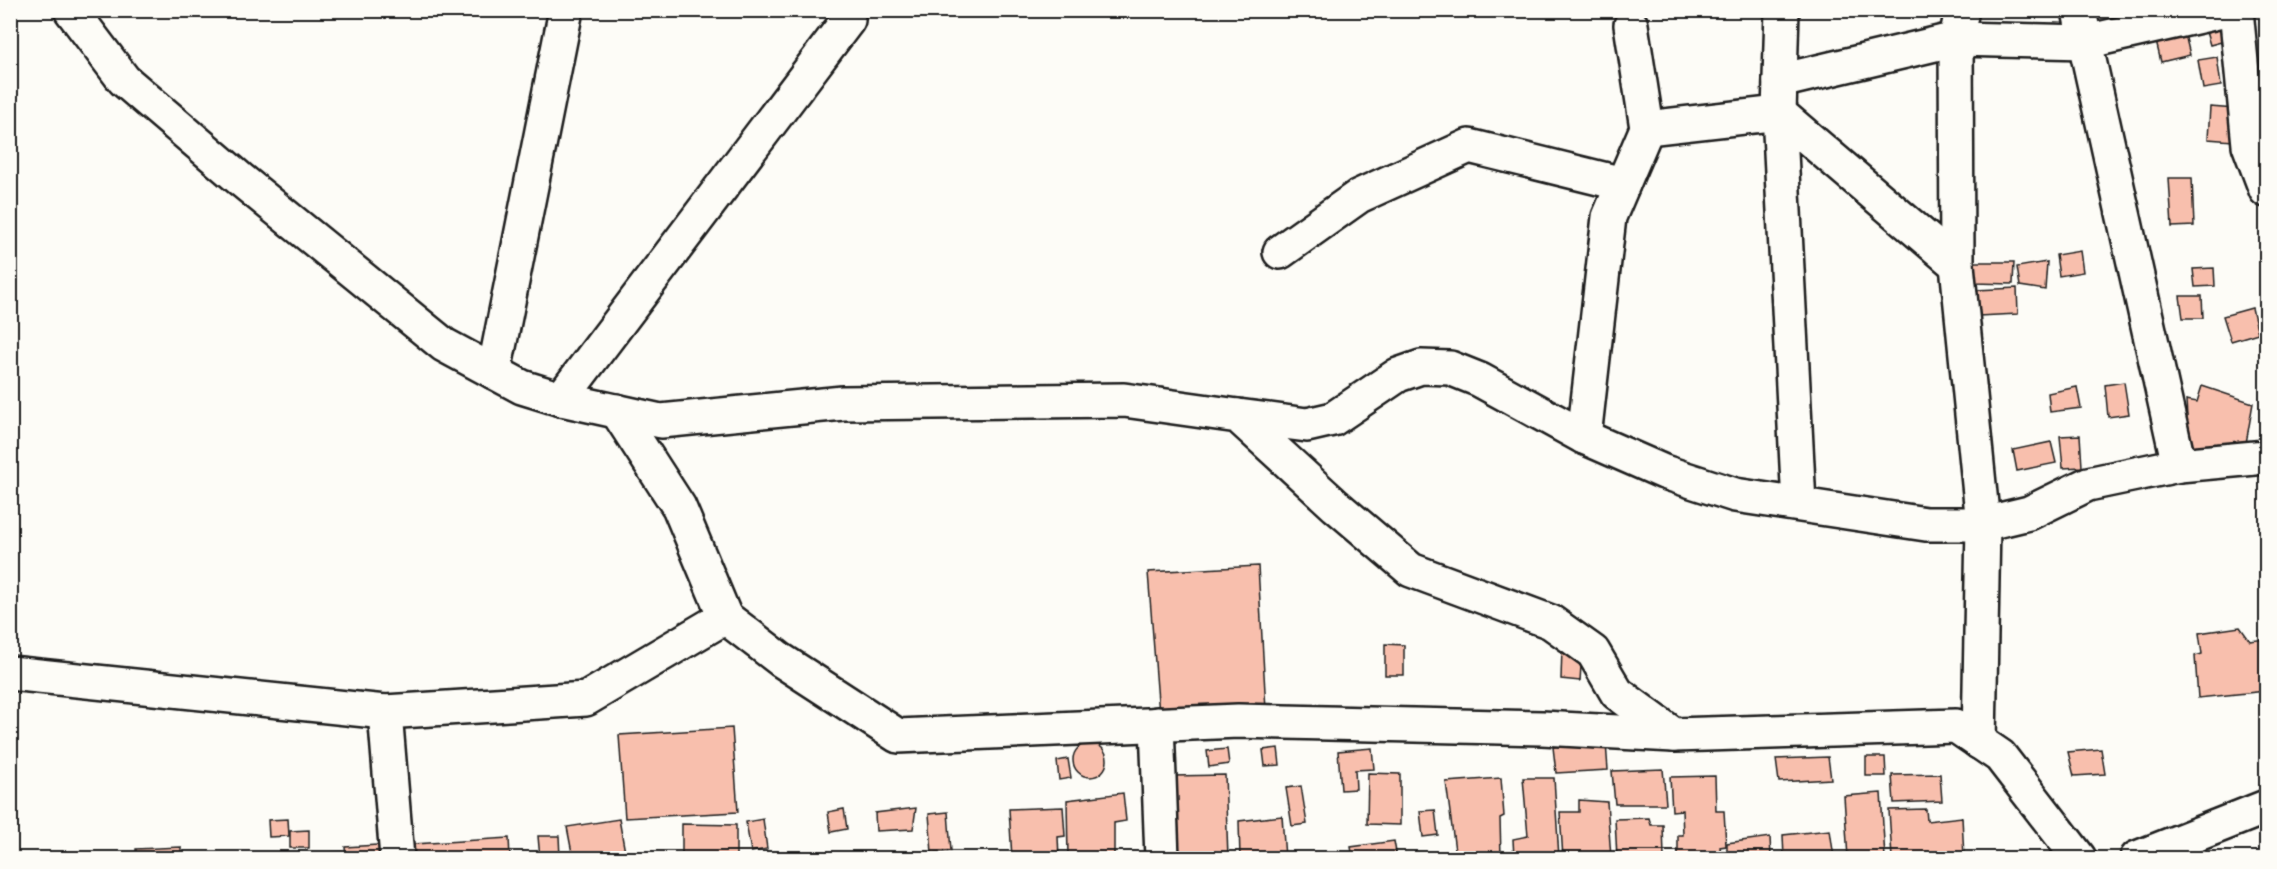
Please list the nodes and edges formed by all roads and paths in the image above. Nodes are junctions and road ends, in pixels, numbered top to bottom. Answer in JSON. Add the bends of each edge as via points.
{"nodes":[{"id":1,"x":71,"y":10,"type":"edge"},
{"id":2,"x":566,"y":10,"type":"edge"},
{"id":3,"x":1782,"y":10,"type":"edge"},
{"id":4,"x":2227,"y":10,"type":"edge"},
{"id":5,"x":2236,"y":10,"type":"edge"},
{"id":6,"x":849,"y":20,"type":"dead end"},
{"id":7,"x":1631,"y":25,"type":"dead end"},
{"id":8,"x":1959,"y":25,"type":"edge"},
{"id":9,"x":2082,"y":26,"type":"edge"},
{"id":10,"x":1780,"y":97,"type":"junction"},
{"id":11,"x":1647,"y":128,"type":"junction"},
{"id":12,"x":1623,"y":184,"type":"junction"},
{"id":13,"x":2266,"y":190,"type":"edge"},
{"id":14,"x":1280,"y":252,"type":"dead end"},
{"id":15,"x":1957,"y":265,"type":"junction"},
{"id":16,"x":494,"y":372,"type":"junction"},
{"id":17,"x":561,"y":399,"type":"junction"},
{"id":18,"x":617,"y":411,"type":"junction"},
{"id":19,"x":1238,"y":416,"type":"junction"},
{"id":20,"x":1584,"y":437,"type":"junction"},
{"id":21,"x":2266,"y":457,"type":"edge"},
{"id":22,"x":2179,"y":465,"type":"junction"},
{"id":23,"x":1799,"y":504,"type":"junction"},
{"id":24,"x":1983,"y":524,"type":"junction"},
{"id":25,"x":725,"y":617,"type":"junction"},
{"id":26,"x":10,"y":673,"type":"edge"},
{"id":27,"x":385,"y":712,"type":"junction"},
{"id":28,"x":1157,"y":724,"type":"junction"},
{"id":29,"x":1674,"y":735,"type":"junction"},
{"id":30,"x":1979,"y":742,"type":"junction"},
{"id":31,"x":2266,"y":807,"type":"edge"},
{"id":32,"x":397,"y":858,"type":"edge"},
{"id":33,"x":1162,"y":858,"type":"edge"},
{"id":34,"x":2079,"y":858,"type":"edge"},
{"id":35,"x":2137,"y":858,"type":"edge"}],
"edges":[{"from":1,"to":16,"type":"street","via":[[124,80],[444,345]]},
{"from":2,"to":16,"type":"street"},
{"from":3,"to":10,"type":"street"},
{"from":4,"to":9,"type":"street"},
{"from":5,"to":13,"type":"street","via":[[2249,146]]},
{"from":6,"to":17,"type":"street"},
{"from":7,"to":11,"type":"street"},
{"from":8,"to":9,"type":"street"},
{"from":8,"to":10,"type":"street"},
{"from":8,"to":15,"type":"street"},
{"from":9,"to":22,"type":"street"},
{"from":10,"to":11,"type":"street"},
{"from":10,"to":15,"type":"street"},
{"from":10,"to":23,"type":"street"},
{"from":11,"to":12,"type":"street"},
{"from":12,"to":14,"type":"street","via":[[1469,146],[1359,196]]},
{"from":12,"to":20,"type":"street","via":[[1609,217]]},
{"from":15,"to":24,"type":"street"},
{"from":16,"to":17,"type":"street","via":[[522,387]]},
{"from":17,"to":18,"type":"street"},
{"from":18,"to":19,"type":"street","via":[[661,421],[843,403],[1124,400]]},
{"from":18,"to":25,"type":"street","via":[[679,507]]},
{"from":19,"to":20,"type":"street","via":[[1307,425],[1334,419],[1398,375],[1421,367],[1450,368],[1480,380]]},
{"from":19,"to":29,"type":"street","via":[[1411,570],[1551,622],[1593,652],[1617,693]]},
{"from":20,"to":23,"type":"street","via":[[1664,472],[1735,495]]},
{"from":21,"to":22,"type":"street"},
{"from":22,"to":24,"type":"street","via":[[2088,484],[2030,513]]},
{"from":23,"to":24,"type":"street","via":[[1926,524]]},
{"from":24,"to":30,"type":"street"},
{"from":25,"to":27,"type":"street","via":[[586,699]]},
{"from":25,"to":28,"type":"street","via":[[781,660],[898,736]]},
{"from":26,"to":27,"type":"street"},
{"from":27,"to":32,"type":"street"},
{"from":28,"to":29,"type":"street","via":[[1238,721]]},
{"from":28,"to":33,"type":"street"},
{"from":29,"to":30,"type":"street","via":[[1956,726]]},
{"from":30,"to":34,"type":"street","via":[[2000,756]]},
{"from":31,"to":35,"type":"street"}]}
